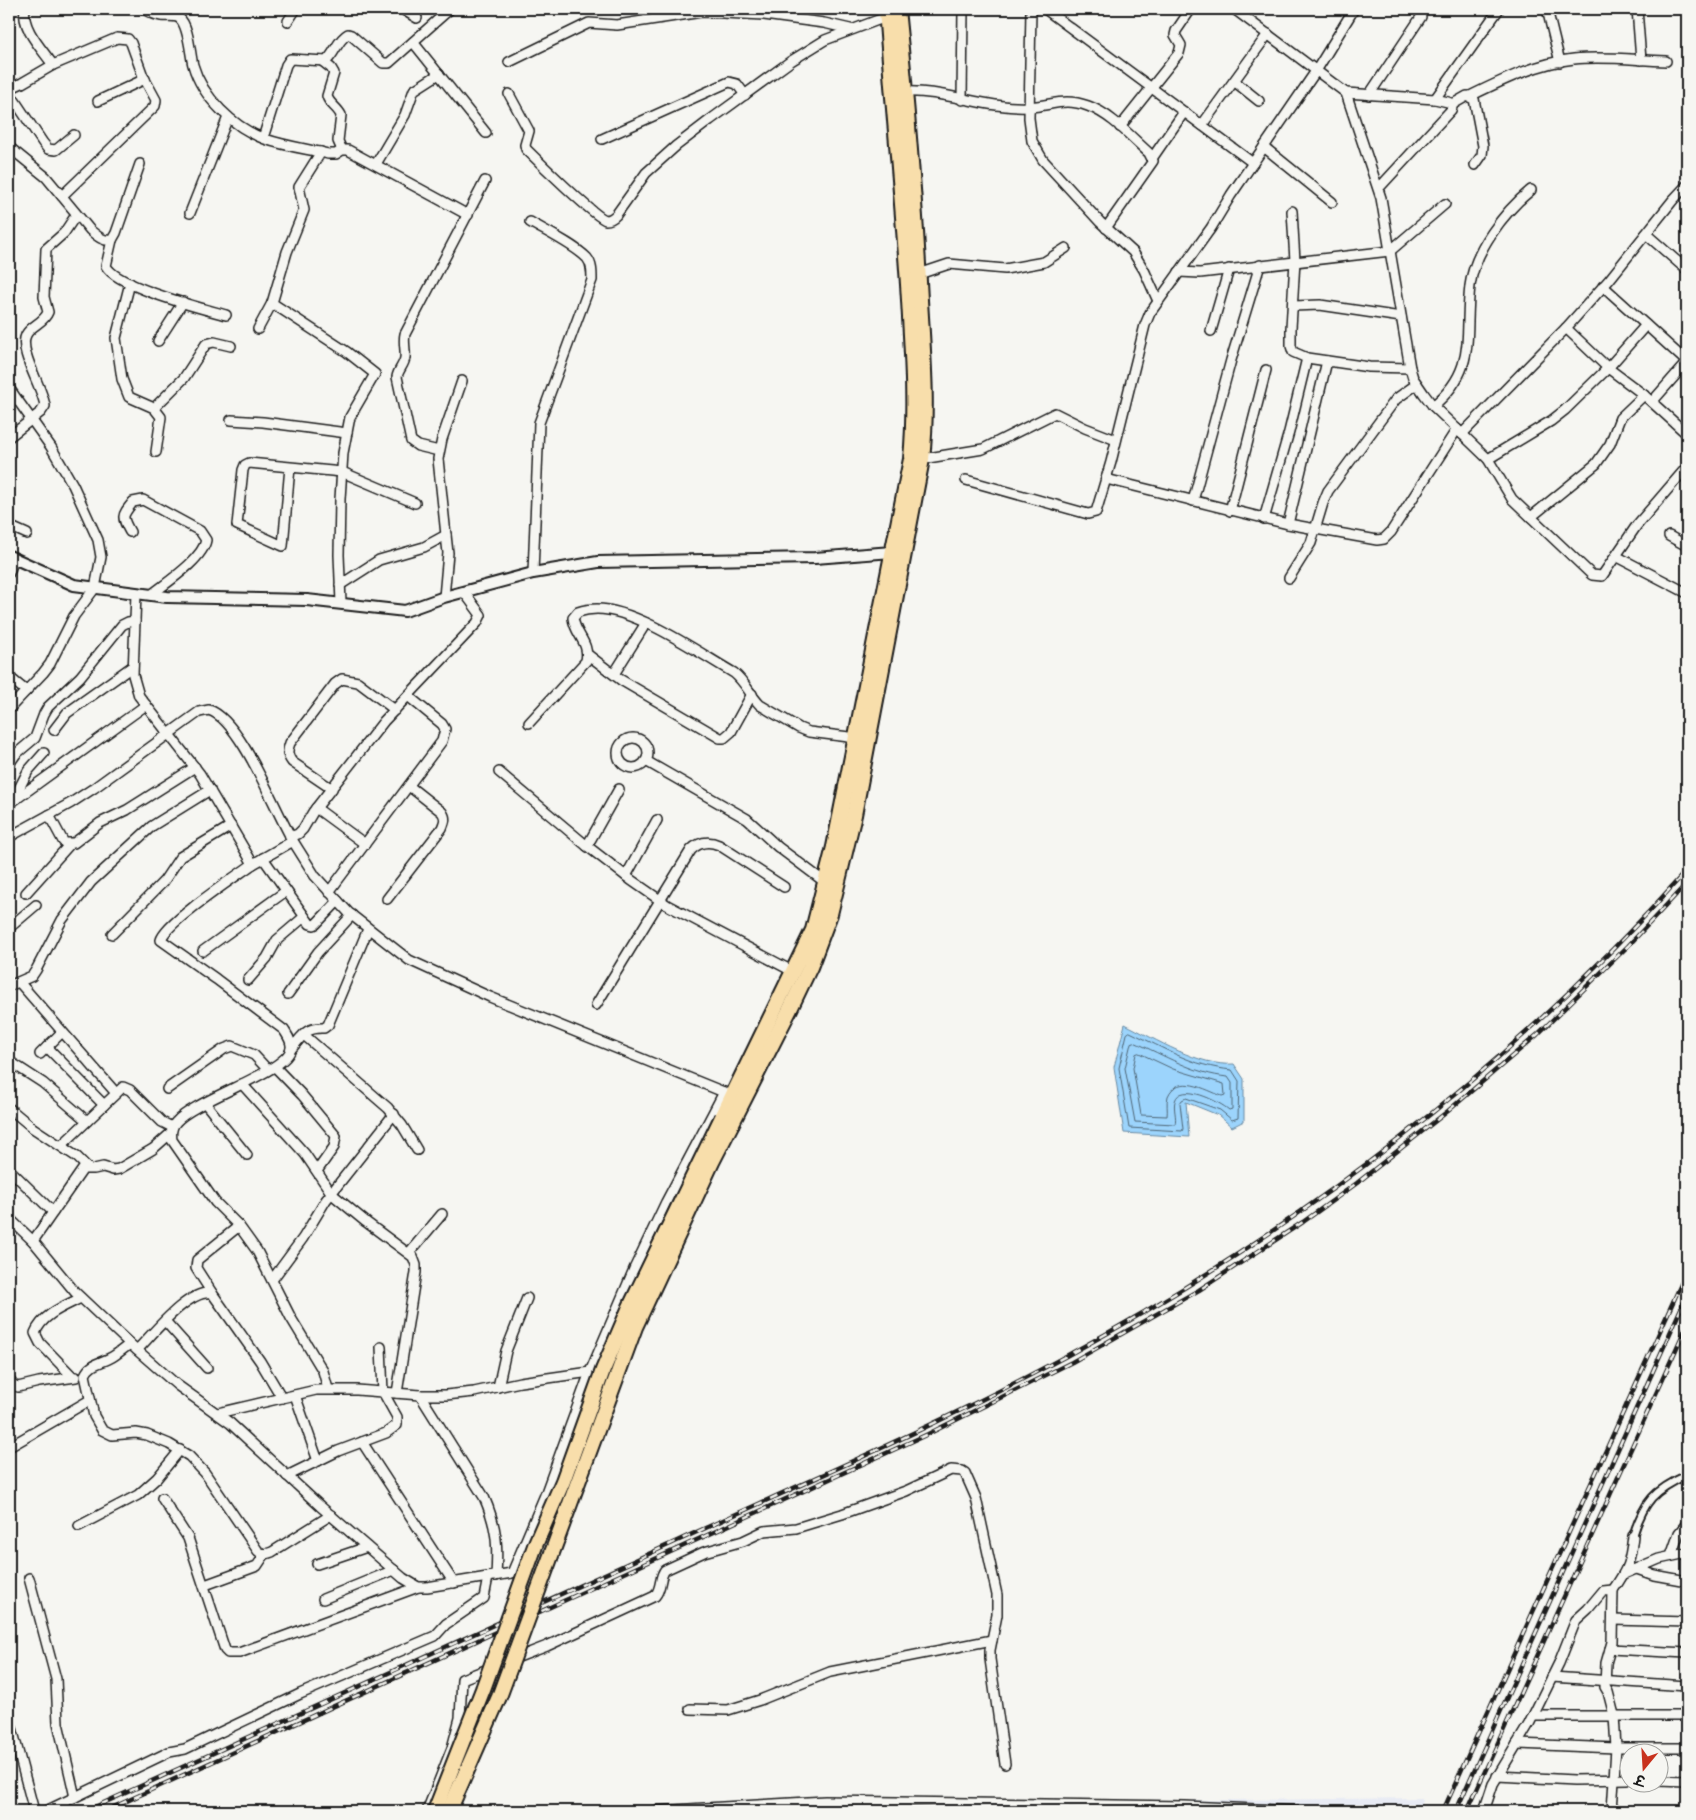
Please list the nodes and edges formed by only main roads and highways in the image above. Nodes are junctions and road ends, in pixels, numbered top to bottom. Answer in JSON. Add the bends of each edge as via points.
{"nodes":[{"id":1,"x":890,"y":12,"type":"edge"},
{"id":2,"x":899,"y":92,"type":"junction"},
{"id":3,"x":870,"y":700,"type":"junction"},
{"id":4,"x":733,"y":1096,"type":"junction"},
{"id":5,"x":727,"y":1120,"type":"junction"},
{"id":6,"x":435,"y":1811,"type":"edge"},
{"id":7,"x":449,"y":1811,"type":"edge"}],
"edges":[{"from":1,"to":2,"type":"main road"},
{"from":2,"to":3,"type":"main road","via":[[914,382],[913,434]]},
{"from":2,"to":3,"type":"main road","via":[[919,274],[924,439]]},
{"from":3,"to":4,"type":"main road","via":[[857,738],[813,930]]},
{"from":3,"to":4,"type":"main road","via":[[854,815],[830,914],[810,967]]},
{"from":4,"to":5,"type":"main road"},
{"from":5,"to":6,"type":"main road","bridge":true,"via":[[630,1307],[536,1543]]},
{"from":5,"to":7,"type":"main road","bridge":true,"via":[[712,1162],[635,1327],[499,1697]]}]}
